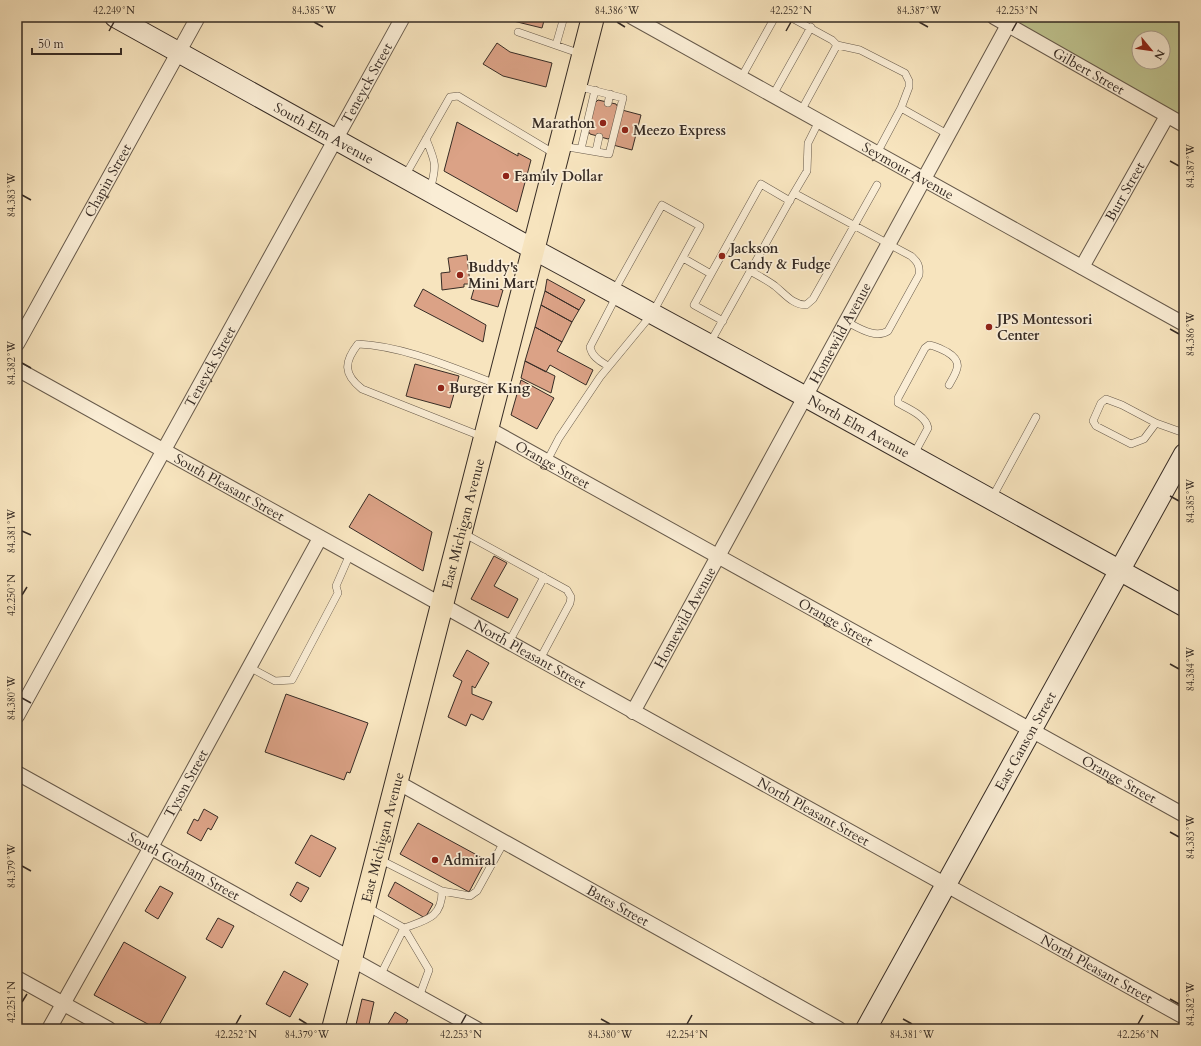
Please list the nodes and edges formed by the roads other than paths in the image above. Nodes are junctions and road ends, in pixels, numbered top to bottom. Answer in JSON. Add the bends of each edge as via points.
{"nodes":[{"id":1,"x":115,"y":17,"type":"edge"},
{"id":2,"x":198,"y":17,"type":"edge"},
{"id":3,"x":403,"y":17,"type":"edge"},
{"id":4,"x":564,"y":17,"type":"edge"},
{"id":5,"x":593,"y":17,"type":"edge"},
{"id":6,"x":632,"y":17,"type":"edge"},
{"id":7,"x":775,"y":17,"type":"edge"},
{"id":8,"x":790,"y":17,"type":"edge"},
{"id":9,"x":994,"y":17,"type":"edge"},
{"id":10,"x":1009,"y":21,"type":"edge"},
{"id":11,"x":651,"y":22,"type":"edge"},
{"id":12,"x":811,"y":28,"type":"junction"},
{"id":13,"x":518,"y":32,"type":"dead end"},
{"id":14,"x":556,"y":45,"type":"junction"},
{"id":15,"x":837,"y":45,"type":"junction"},
{"id":16,"x":179,"y":52,"type":"junction"},
{"id":17,"x":583,"y":54,"type":"junction"},
{"id":18,"x":741,"y":78,"type":"junction"},
{"id":19,"x":585,"y":88,"type":"junction"},
{"id":20,"x":610,"y":94,"type":"junction"},
{"id":21,"x":773,"y":95,"type":"junction"},
{"id":22,"x":608,"y":103,"type":"dead end"},
{"id":23,"x":901,"y":108,"type":"junction"},
{"id":24,"x":800,"y":111,"type":"junction"},
{"id":25,"x":1167,"y":116,"type":"junction"},
{"id":26,"x":819,"y":121,"type":"junction"},
{"id":27,"x":1184,"y":125,"type":"edge"},
{"id":28,"x":949,"y":135,"type":"junction"},
{"id":29,"x":599,"y":137,"type":"dead end"},
{"id":30,"x":334,"y":139,"type":"junction"},
{"id":31,"x":426,"y":139,"type":"junction"},
{"id":32,"x":581,"y":149,"type":"junction"},
{"id":33,"x":558,"y":150,"type":"junction"},
{"id":34,"x":596,"y":152,"type":"junction"},
{"id":35,"x":877,"y":153,"type":"junction"},
{"id":36,"x":404,"y":178,"type":"junction"},
{"id":37,"x":924,"y":180,"type":"junction"},
{"id":38,"x":877,"y":185,"type":"dead end"},
{"id":39,"x":429,"y":192,"type":"junction"},
{"id":40,"x":794,"y":193,"type":"junction"},
{"id":41,"x":790,"y":201,"type":"junction"},
{"id":42,"x":854,"y":226,"type":"junction"},
{"id":43,"x":889,"y":245,"type":"junction"},
{"id":44,"x":533,"y":249,"type":"junction"},
{"id":45,"x":683,"y":258,"type":"junction"},
{"id":46,"x":1082,"y":267,"type":"junction"},
{"id":47,"x":750,"y":271,"type":"junction"},
{"id":48,"x":711,"y":274,"type":"junction"},
{"id":49,"x":615,"y":294,"type":"junction"},
{"id":50,"x":652,"y":314,"type":"junction"},
{"id":51,"x":723,"y":320,"type":"junction"},
{"id":52,"x":847,"y":322,"type":"junction"},
{"id":53,"x":1184,"y":324,"type":"edge"},
{"id":54,"x":17,"y":344,"type":"edge"},
{"id":55,"x":709,"y":345,"type":"junction"},
{"id":56,"x":608,"y":366,"type":"junction"},
{"id":57,"x":17,"y":369,"type":"edge"},
{"id":58,"x":498,"y":385,"type":"junction"},
{"id":59,"x":949,"y":385,"type":"dead end"},
{"id":60,"x":806,"y":397,"type":"junction"},
{"id":61,"x":1036,"y":417,"type":"dead end"},
{"id":62,"x":1156,"y":423,"type":"junction"},
{"id":63,"x":486,"y":433,"type":"junction"},
{"id":64,"x":1184,"y":433,"type":"edge"},
{"id":65,"x":164,"y":450,"type":"junction"},
{"id":66,"x":1184,"y":454,"type":"edge"},
{"id":67,"x":913,"y":456,"type":"junction"},
{"id":68,"x":547,"y":461,"type":"junction"},
{"id":69,"x":991,"y":500,"type":"junction"},
{"id":70,"x":461,"y":532,"type":"junction"},
{"id":71,"x":320,"y":538,"type":"junction"},
{"id":72,"x":350,"y":554,"type":"junction"},
{"id":73,"x":717,"y":556,"type":"junction"},
{"id":74,"x":1120,"y":570,"type":"junction"},
{"id":75,"x":544,"y":577,"type":"junction"},
{"id":76,"x":442,"y":605,"type":"junction"},
{"id":77,"x":1184,"y":606,"type":"edge"},
{"id":78,"x":509,"y":642,"type":"junction"},
{"id":79,"x":540,"y":659,"type":"junction"},
{"id":80,"x":249,"y":667,"type":"junction"},
{"id":81,"x":633,"y":712,"type":"junction"},
{"id":82,"x":17,"y":716,"type":"edge"},
{"id":83,"x":1031,"y":731,"type":"junction"},
{"id":84,"x":17,"y":773,"type":"edge"},
{"id":85,"x":396,"y":782,"type":"junction"},
{"id":86,"x":1184,"y":815,"type":"edge"},
{"id":87,"x":504,"y":842,"type":"junction"},
{"id":88,"x":151,"y":847,"type":"junction"},
{"id":89,"x":377,"y":858,"type":"junction"},
{"id":90,"x":945,"y":886,"type":"junction"},
{"id":91,"x":442,"y":891,"type":"junction"},
{"id":92,"x":364,"y":906,"type":"junction"},
{"id":93,"x":404,"y":928,"type":"junction"},
{"id":94,"x":351,"y":959,"type":"junction"},
{"id":95,"x":380,"y":976,"type":"junction"},
{"id":96,"x":17,"y":978,"type":"edge"},
{"id":97,"x":419,"y":996,"type":"junction"},
{"id":98,"x":64,"y":1004,"type":"junction"},
{"id":99,"x":1184,"y":1017,"type":"edge"},
{"id":100,"x":50,"y":1029,"type":"edge"},
{"id":101,"x":109,"y":1029,"type":"edge"},
{"id":102,"x":333,"y":1029,"type":"edge"},
{"id":103,"x":477,"y":1029,"type":"edge"},
{"id":104,"x":839,"y":1029,"type":"edge"},
{"id":105,"x":866,"y":1029,"type":"edge"}],
"edges":[{"from":1,"to":16,"type":"street","name":"South Elm Avenue"},
{"from":2,"to":16,"type":"street","name":"Chapin Street"},
{"from":3,"to":30,"type":"street","name":"Teneyck Street"},
{"from":4,"to":14,"type":"lane"},
{"from":5,"to":17,"type":"main road","name":"East Michigan Avenue"},
{"from":6,"to":11,"type":"street","name":"Seymour Avenue"},
{"from":7,"to":18,"type":"lane"},
{"from":8,"to":12,"type":"lane"},
{"from":9,"to":10,"type":"street","name":"Gilbert Street"},
{"from":10,"to":25,"type":"street","name":"Gilbert Street"},
{"from":10,"to":28,"type":"street","name":"Homewild Avenue"},
{"from":11,"to":18,"type":"street","name":"Seymour Avenue"},
{"from":12,"to":15,"type":"lane"},
{"from":12,"to":21,"type":"lane"},
{"from":13,"to":14,"type":"lane"},
{"from":14,"to":17,"type":"lane"},
{"from":15,"to":23,"type":"lane","via":[[860,50],[905,73],[910,87]]},
{"from":15,"to":24,"type":"lane"},
{"from":16,"to":30,"type":"street","name":"South Elm Avenue"},
{"from":16,"to":54,"type":"street","name":"Chapin Street"},
{"from":17,"to":19,"type":"main road","name":"East Michigan Avenue"},
{"from":18,"to":21,"type":"street","name":"Seymour Avenue"},
{"from":19,"to":20,"type":"lane"},
{"from":19,"to":32,"type":"lane"},
{"from":19,"to":33,"type":"main road","name":"East Michigan Avenue"},
{"from":20,"to":22,"type":"lane"},
{"from":20,"to":34,"type":"lane","via":[[623,98],[609,154]]},
{"from":21,"to":24,"type":"street","name":"Seymour Avenue"},
{"from":23,"to":28,"type":"lane"},
{"from":23,"to":35,"type":"lane"},
{"from":24,"to":26,"type":"street","name":"Seymour Avenue"},
{"from":25,"to":27,"type":"street","name":"Gilbert Street"},
{"from":25,"to":46,"type":"street","name":"Burr Street"},
{"from":26,"to":35,"type":"street","name":"Seymour Avenue"},
{"from":26,"to":40,"type":"lane","via":[[808,143],[807,171]]},
{"from":28,"to":37,"type":"street","name":"Homewild Avenue"},
{"from":29,"to":34,"type":"lane"},
{"from":30,"to":36,"type":"street","name":"South Elm Avenue"},
{"from":30,"to":65,"type":"street","name":"Teneyck Street"},
{"from":31,"to":33,"type":"lane","via":[[450,97],[458,96]]},
{"from":31,"to":36,"type":"lane"},
{"from":31,"to":39,"type":"lane","via":[[435,161],[436,172]]},
{"from":32,"to":33,"type":"lane"},
{"from":32,"to":34,"type":"lane"},
{"from":33,"to":44,"type":"main road","name":"East Michigan Avenue"},
{"from":35,"to":37,"type":"street","name":"Seymour Avenue"},
{"from":36,"to":39,"type":"street","name":"South Elm Avenue"},
{"from":37,"to":43,"type":"street","name":"Homewild Avenue"},
{"from":37,"to":46,"type":"street","name":"Seymour Avenue"},
{"from":38,"to":42,"type":"lane"},
{"from":39,"to":44,"type":"street","name":"South Elm Avenue"},
{"from":40,"to":41,"type":"lane"},
{"from":40,"to":42,"type":"lane"},
{"from":41,"to":47,"type":"lane"},
{"from":41,"to":48,"type":"lane","via":[[761,184]]},
{"from":42,"to":43,"type":"lane"},
{"from":42,"to":47,"type":"lane","via":[[813,299],[806,305],[793,301]]},
{"from":43,"to":52,"type":"street","name":"Homewild Avenue"},
{"from":43,"to":52,"type":"lane","via":[[911,256],[920,267],[919,275],[892,326],[877,335]]},
{"from":44,"to":49,"type":"street","name":"North Elm Avenue"},
{"from":44,"to":58,"type":"main road","name":"East Michigan Avenue"},
{"from":45,"to":48,"type":"lane"},
{"from":45,"to":49,"type":"lane","via":[[700,226],[662,205]]},
{"from":45,"to":50,"type":"lane"},
{"from":46,"to":53,"type":"street","name":"Seymour Avenue"},
{"from":47,"to":51,"type":"lane"},
{"from":48,"to":51,"type":"lane","via":[[694,305]]},
{"from":49,"to":50,"type":"street","name":"North Elm Avenue"},
{"from":49,"to":56,"type":"lane","via":[[590,347],[591,353]]},
{"from":50,"to":55,"type":"street","name":"North Elm Avenue"},
{"from":50,"to":56,"type":"lane"},
{"from":51,"to":55,"type":"lane"},
{"from":52,"to":60,"type":"street","name":"Homewild Avenue"},
{"from":55,"to":60,"type":"street","name":"North Elm Avenue"},
{"from":56,"to":68,"type":"lane","via":[[559,438]]},
{"from":57,"to":65,"type":"street","name":"South Pleasant Street"},
{"from":58,"to":63,"type":"main road","name":"East Michigan Avenue"},
{"from":58,"to":63,"type":"lane","via":[[377,344],[358,344],[351,353],[347,369],[351,380],[362,389]]},
{"from":59,"to":67,"type":"lane","via":[[957,371],[958,363],[953,356],[929,345],[898,398],[898,403],[928,424]]},
{"from":60,"to":67,"type":"street","name":"North Elm Avenue"},
{"from":60,"to":73,"type":"street","name":"Homewild Avenue"},
{"from":61,"to":69,"type":"lane"},
{"from":62,"to":62,"type":"lane","via":[[1106,399],[1101,403],[1093,421],[1096,426],[1131,444],[1144,439]]},
{"from":62,"to":64,"type":"lane"},
{"from":63,"to":68,"type":"street","name":"Orange Street"},
{"from":63,"to":70,"type":"main road","name":"East Michigan Avenue"},
{"from":65,"to":71,"type":"street","name":"South Pleasant Street"},
{"from":65,"to":82,"type":"street","name":"Teneyck Street"},
{"from":66,"to":74,"type":"street","name":"East Ganson Street"},
{"from":67,"to":69,"type":"street","name":"North Elm Avenue"},
{"from":68,"to":73,"type":"street","name":"Orange Street"},
{"from":69,"to":74,"type":"street","name":"North Elm Avenue"},
{"from":70,"to":75,"type":"lane"},
{"from":70,"to":76,"type":"main road","name":"East Michigan Avenue"},
{"from":71,"to":72,"type":"street","name":"South Pleasant Street"},
{"from":71,"to":80,"type":"street","name":"Tyson Street"},
{"from":72,"to":76,"type":"street","name":"South Pleasant Street"},
{"from":72,"to":80,"type":"lane","via":[[336,586],[338,593],[292,680],[275,681]]},
{"from":73,"to":81,"type":"street","name":"Homewild Avenue"},
{"from":73,"to":83,"type":"street","name":"Orange Street"},
{"from":74,"to":77,"type":"street","name":"North Elm Avenue"},
{"from":74,"to":83,"type":"street","name":"East Ganson Street"},
{"from":75,"to":78,"type":"lane"},
{"from":75,"to":79,"type":"lane","via":[[567,590],[571,597]]},
{"from":76,"to":78,"type":"street","name":"North Pleasant Street"},
{"from":76,"to":85,"type":"main road","name":"East Michigan Avenue"},
{"from":78,"to":79,"type":"street","name":"North Pleasant Street"},
{"from":79,"to":81,"type":"street","name":"North Pleasant Street"},
{"from":80,"to":88,"type":"street","name":"Tyson Street"},
{"from":81,"to":90,"type":"street","name":"North Pleasant Street"},
{"from":83,"to":86,"type":"street","name":"Orange Street"},
{"from":83,"to":90,"type":"street","name":"East Ganson Street"},
{"from":84,"to":88,"type":"street","name":"South Gorham Street"},
{"from":85,"to":87,"type":"street","name":"Bates Street"},
{"from":85,"to":89,"type":"main road","name":"East Michigan Avenue"},
{"from":87,"to":91,"type":"lane","via":[[477,891],[470,896]]},
{"from":87,"to":104,"type":"street","name":"Bates Street"},
{"from":88,"to":94,"type":"street","name":"South Gorham Street"},
{"from":88,"to":98,"type":"street","name":"Tyson Street"},
{"from":89,"to":91,"type":"lane"},
{"from":89,"to":92,"type":"main road","name":"East Michigan Avenue"},
{"from":90,"to":99,"type":"street","name":"North Pleasant Street"},
{"from":90,"to":105,"type":"street","name":"East Ganson Street"},
{"from":91,"to":93,"type":"lane","via":[[442,902],[433,918]]},
{"from":92,"to":93,"type":"lane"},
{"from":92,"to":94,"type":"main road","name":"East Michigan Avenue"},
{"from":93,"to":95,"type":"lane"},
{"from":93,"to":97,"type":"lane","via":[[429,970]]},
{"from":94,"to":95,"type":"street","name":"South Gorham Street"},
{"from":94,"to":102,"type":"main road","name":"East Michigan Avenue"},
{"from":95,"to":97,"type":"street","name":"South Gorham Street"},
{"from":96,"to":98,"type":"street"},
{"from":97,"to":103,"type":"street","name":"South Gorham Street"},
{"from":98,"to":100,"type":"street","name":"Tyson Street"},
{"from":98,"to":101,"type":"street"}]}
